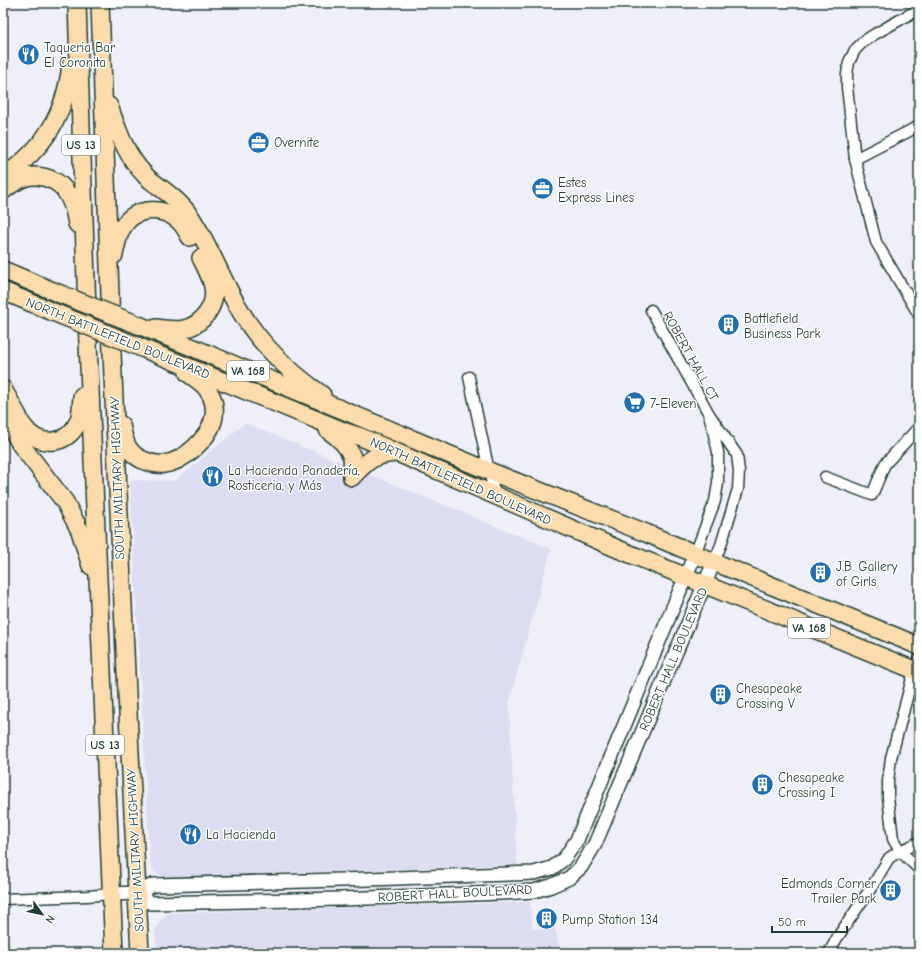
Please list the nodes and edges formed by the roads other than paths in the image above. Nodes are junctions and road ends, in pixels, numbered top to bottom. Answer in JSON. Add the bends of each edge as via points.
{"nodes":[{"id":1,"x":77,"y":3,"type":"edge"},
{"id":2,"x":100,"y":3,"type":"edge"},
{"id":3,"x":919,"y":9,"type":"edge"},
{"id":4,"x":104,"y":89,"type":"junction"},
{"id":5,"x":919,"y":126,"type":"edge"},
{"id":6,"x":855,"y":159,"type":"junction"},
{"id":7,"x":3,"y":177,"type":"edge"},
{"id":8,"x":3,"y":191,"type":"edge"},
{"id":9,"x":3,"y":264,"type":"edge"},
{"id":10,"x":3,"y":270,"type":"edge"},
{"id":11,"x":26,"y":280,"type":"junction"},
{"id":12,"x":86,"y":287,"type":"junction"},
{"id":13,"x":3,"y":291,"type":"edge"},
{"id":14,"x":110,"y":297,"type":"junction"},
{"id":15,"x":3,"y":305,"type":"edge"},
{"id":16,"x":651,"y":310,"type":"dead end"},
{"id":17,"x":54,"y":312,"type":"junction"},
{"id":18,"x":919,"y":315,"type":"edge"},
{"id":19,"x":141,"y":326,"type":"junction"},
{"id":20,"x":88,"y":343,"type":"junction"},
{"id":21,"x":142,"y":348,"type":"junction"},
{"id":22,"x":112,"y":353,"type":"junction"},
{"id":23,"x":469,"y":377,"type":"dead end"},
{"id":24,"x":3,"y":389,"type":"edge"},
{"id":25,"x":3,"y":413,"type":"edge"},
{"id":26,"x":709,"y":414,"type":"junction"},
{"id":27,"x":354,"y":415,"type":"junction"},
{"id":28,"x":310,"y":418,"type":"junction"},
{"id":29,"x":919,"y":427,"type":"edge"},
{"id":30,"x":396,"y":452,"type":"junction"},
{"id":31,"x":489,"y":471,"type":"junction"},
{"id":32,"x":825,"y":477,"type":"dead end"},
{"id":33,"x":495,"y":496,"type":"junction"},
{"id":34,"x":695,"y":554,"type":"junction"},
{"id":35,"x":714,"y":562,"type":"junction"},
{"id":36,"x":685,"y":577,"type":"junction"},
{"id":37,"x":704,"y":585,"type":"junction"},
{"id":38,"x":98,"y":596,"type":"junction"},
{"id":39,"x":919,"y":646,"type":"edge"},
{"id":40,"x":917,"y":668,"type":"edge"},
{"id":41,"x":587,"y":816,"type":"junction"},
{"id":42,"x":919,"y":842,"type":"edge"},
{"id":43,"x":900,"y":851,"type":"junction"},
{"id":44,"x":919,"y":869,"type":"edge"},
{"id":45,"x":569,"y":878,"type":"junction"},
{"id":46,"x":137,"y":893,"type":"junction"},
{"id":47,"x":112,"y":894,"type":"junction"},
{"id":48,"x":3,"y":899,"type":"edge"},
{"id":49,"x":833,"y":951,"type":"edge"},
{"id":50,"x":114,"y":953,"type":"edge"},
{"id":51,"x":140,"y":953,"type":"edge"}],
"edges":[{"from":1,"to":7,"type":"main road","via":[[69,83],[61,108],[38,147]]},
{"from":1,"to":12,"type":"main road","name":"SOUTH MILITARY HIGHWAY","number":"US 13"},
{"from":2,"to":4,"type":"main road","name":"SOUTH MILITARY HIGHWAY","number":"US 13"},
{"from":3,"to":6,"type":"street","via":[[864,41],[855,50],[849,62],[847,87]]},
{"from":4,"to":14,"type":"main road","name":"SOUTH MILITARY HIGHWAY","number":"US 13"},
{"from":4,"to":27,"type":"main road","via":[[122,143],[133,161],[145,176],[176,200],[189,215],[251,328],[287,368]]},
{"from":5,"to":6,"type":"street"},
{"from":6,"to":18,"type":"street","via":[[876,242]]},
{"from":8,"to":12,"type":"main road","via":[[22,178],[33,176],[44,177],[63,188],[75,211]]},
{"from":9,"to":11,"type":"main road"},
{"from":10,"to":11,"type":"main road","name":"NORTH BATTLEFIELD BOULEVARD","number":"VA 168"},
{"from":11,"to":19,"type":"main road","name":"NORTH BATTLEFIELD BOULEVARD","number":"VA 168","bridge":true},
{"from":12,"to":20,"type":"main road","name":"SOUTH MILITARY HIGHWAY","number":"US 13"},
{"from":13,"to":17,"type":"main road","name":"NORTH BATTLEFIELD BOULEVARD","number":"VA 168"},
{"from":14,"to":19,"type":"main road","via":[[113,256],[124,224],[146,211],[159,210],[181,223],[194,243],[213,287],[210,309],[203,319],[183,330]]},
{"from":14,"to":22,"type":"main road","name":"SOUTH MILITARY HIGHWAY","number":"US 13"},
{"from":15,"to":17,"type":"main road","via":[[26,304]]},
{"from":16,"to":26,"type":"street","name":"ROBERT HALL CT"},
{"from":17,"to":21,"type":"main road","name":"NORTH BATTLEFIELD BOULEVARD","number":"VA 168","bridge":true},
{"from":19,"to":27,"type":"main road","name":"NORTH BATTLEFIELD BOULEVARD","number":"VA 168"},
{"from":20,"to":24,"type":"main road","via":[[81,411],[72,432],[63,439],[53,442],[41,441],[31,436]]},
{"from":20,"to":38,"type":"main road","name":"SOUTH MILITARY HIGHWAY","number":"US 13"},
{"from":21,"to":22,"type":"main road","via":[[198,380],[207,388],[213,399],[215,411],[207,433],[198,444],[176,461],[150,463],[130,450],[123,435],[116,398]]},
{"from":21,"to":28,"type":"main road","name":"NORTH BATTLEFIELD BOULEVARD","number":"VA 168"},
{"from":22,"to":46,"type":"main road","name":"SOUTH MILITARY HIGHWAY","number":"US 13"},
{"from":23,"to":31,"type":"street"},
{"from":25,"to":38,"type":"main road","via":[[21,445],[65,502],[80,531],[91,563]]},
{"from":26,"to":34,"type":"street","name":"ROBERT HALL CT","via":[[718,452],[718,483],[715,501]]},
{"from":26,"to":35,"type":"street","name":"ROBERT HALL CT","via":[[737,455],[739,471],[738,489]]},
{"from":27,"to":31,"type":"main road","name":"NORTH BATTLEFIELD BOULEVARD","number":"VA 168"},
{"from":28,"to":30,"type":"main road","name":"NORTH BATTLEFIELD BOULEVARD","number":"VA 168"},
{"from":28,"to":30,"type":"main road","via":[[345,444],[352,458],[352,477],[376,456]]},
{"from":29,"to":32,"type":"street","via":[[885,464],[872,495]]},
{"from":30,"to":33,"type":"main road","name":"NORTH BATTLEFIELD BOULEVARD","number":"VA 168"},
{"from":31,"to":33,"type":"street"},
{"from":31,"to":34,"type":"main road","name":"NORTH BATTLEFIELD BOULEVARD","number":"VA 168"},
{"from":33,"to":36,"type":"main road","name":"NORTH BATTLEFIELD BOULEVARD","number":"VA 168"},
{"from":34,"to":35,"type":"main road","name":"NORTH BATTLEFIELD BOULEVARD","number":"VA 168"},
{"from":34,"to":36,"type":"street","name":"ROBERT HALL BOULEVARD"},
{"from":35,"to":37,"type":"street","name":"ROBERT HALL BOULEVARD"},
{"from":35,"to":39,"type":"main road","name":"NORTH BATTLEFIELD BOULEVARD","number":"VA 168"},
{"from":36,"to":37,"type":"main road","name":"NORTH BATTLEFIELD BOULEVARD","number":"VA 168"},
{"from":36,"to":41,"type":"street","name":"ROBERT HALL BOULEVARD"},
{"from":37,"to":40,"type":"main road","name":"NORTH BATTLEFIELD BOULEVARD","number":"VA 168"},
{"from":37,"to":45,"type":"street","name":"ROBERT HALL BOULEVARD","via":[[596,844],[581,867]]},
{"from":38,"to":47,"type":"main road","name":"SOUTH MILITARY HIGHWAY","number":"US 13"},
{"from":40,"to":43,"type":"street","via":[[891,758],[888,781],[893,839]]},
{"from":41,"to":45,"type":"street","via":[[587,839]]},
{"from":41,"to":46,"type":"street","name":"ROBERT HALL BOULEVARD","via":[[577,840],[564,859],[552,868],[534,874],[153,885]]},
{"from":42,"to":43,"type":"street"},
{"from":43,"to":44,"type":"street"},
{"from":43,"to":49,"type":"street","via":[[889,858],[852,915]]},
{"from":45,"to":46,"type":"street","name":"ROBERT HALL BOULEVARD","via":[[534,891],[501,893],[151,903]]},
{"from":46,"to":47,"type":"street","name":"ROBERT HALL BOULEVARD"},
{"from":46,"to":51,"type":"main road","name":"SOUTH MILITARY HIGHWAY","number":"US 13"},
{"from":47,"to":48,"type":"street"},
{"from":47,"to":50,"type":"main road","name":"SOUTH MILITARY HIGHWAY","number":"US 13"}]}
